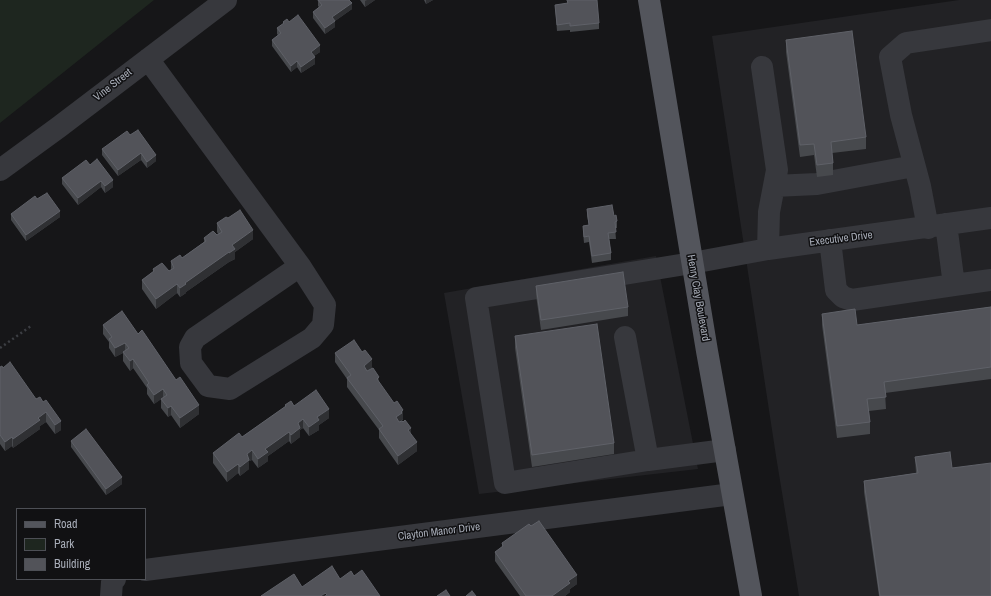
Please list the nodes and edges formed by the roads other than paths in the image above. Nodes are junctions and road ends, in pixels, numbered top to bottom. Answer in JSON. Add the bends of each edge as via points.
{"nodes":[{"id":1,"x":226,"y":0,"type":"edge"},
{"id":2,"x":649,"y":0,"type":"edge"},
{"id":3,"x":991,"y":30,"type":"edge"},
{"id":4,"x":148,"y":59,"type":"junction"},
{"id":5,"x":762,"y":67,"type":"dead end"},
{"id":6,"x":914,"y":166,"type":"junction"},
{"id":7,"x":0,"y":170,"type":"edge"},
{"id":8,"x":774,"y":186,"type":"junction"},
{"id":9,"x":991,"y":218,"type":"edge"},
{"id":10,"x":937,"y":226,"type":"junction"},
{"id":11,"x":830,"y":240,"type":"junction"},
{"id":12,"x":768,"y":249,"type":"junction"},
{"id":13,"x":692,"y":263,"type":"junction"},
{"id":14,"x":300,"y":266,"type":"junction"},
{"id":15,"x":991,"y":280,"type":"edge"},
{"id":16,"x":954,"y":285,"type":"junction"},
{"id":17,"x":625,"y":337,"type":"dead end"},
{"id":18,"x":725,"y":450,"type":"junction"},
{"id":19,"x":648,"y":460,"type":"junction"},
{"id":20,"x":732,"y":494,"type":"junction"},
{"id":21,"x":146,"y":570,"type":"edge"},
{"id":22,"x":114,"y":580,"type":"edge"},
{"id":23,"x":111,"y":596,"type":"edge"},
{"id":24,"x":751,"y":596,"type":"edge"}],
"edges":[{"from":1,"to":4,"type":"street","name":"Vine Street"},
{"from":2,"to":13,"type":"main road","name":"Henry Clay Boulevard"},
{"from":3,"to":6,"type":"street","via":[[906,43],[890,57]]},
{"from":4,"to":7,"type":"street","name":"Vine Street"},
{"from":4,"to":14,"type":"street"},
{"from":5,"to":8,"type":"street","via":[[777,170]]},
{"from":6,"to":8,"type":"street","via":[[817,184]]},
{"from":6,"to":10,"type":"street"},
{"from":8,"to":12,"type":"street","via":[[769,212]]},
{"from":9,"to":10,"type":"street","name":"Executive Drive"},
{"from":10,"to":11,"type":"street","name":"Executive Drive"},
{"from":10,"to":16,"type":"street"},
{"from":11,"to":12,"type":"street","name":"Executive Drive"},
{"from":11,"to":16,"type":"street","via":[[836,290],[843,297],[852,300]]},
{"from":12,"to":13,"type":"street","name":"Executive Drive"},
{"from":13,"to":18,"type":"main road","name":"Henry Clay Boulevard"},
{"from":13,"to":19,"type":"street","name":"Executive Drive","via":[[476,298],[505,483]]},
{"from":14,"to":14,"type":"street","via":[[325,305],[323,325],[312,338],[230,389],[208,386],[191,363],[190,347],[195,338]]},
{"from":15,"to":16,"type":"street"},
{"from":17,"to":19,"type":"street"},
{"from":18,"to":19,"type":"street"},
{"from":18,"to":20,"type":"main road","name":"Henry Clay Boulevard"},
{"from":20,"to":21,"type":"street","name":"Clayton Manor Drive"},
{"from":20,"to":24,"type":"main road","name":"Henry Clay Boulevard"},
{"from":22,"to":23,"type":"street"}]}
